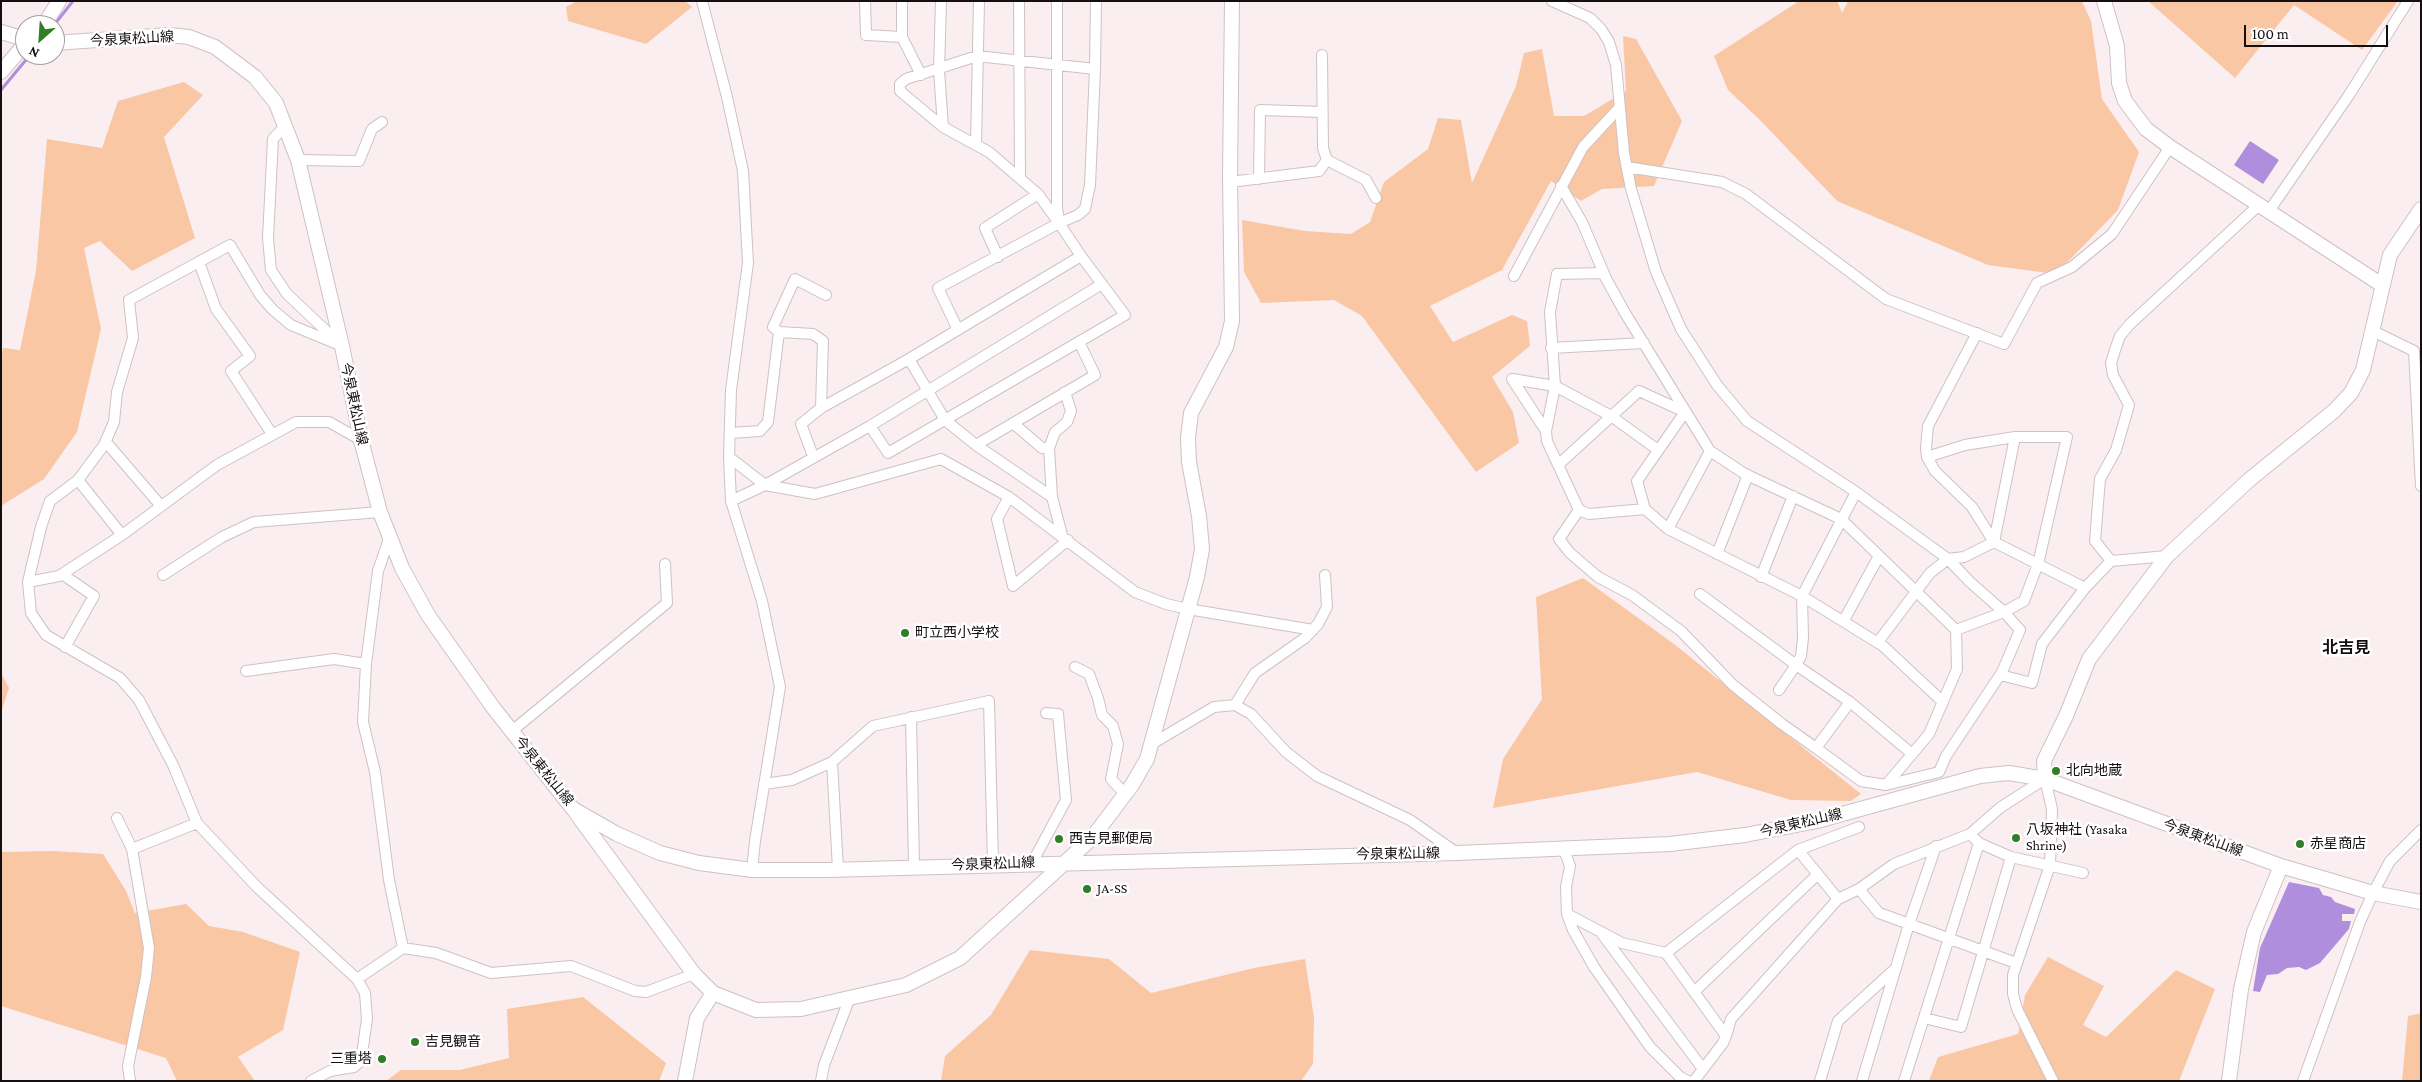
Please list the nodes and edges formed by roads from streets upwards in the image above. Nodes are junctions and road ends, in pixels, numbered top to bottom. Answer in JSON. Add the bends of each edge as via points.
{"nodes":[{"id":1,"x":60,"y":1,"type":"edge"},
{"id":2,"x":702,"y":1,"type":"edge"},
{"id":3,"x":865,"y":1,"type":"edge"},
{"id":4,"x":902,"y":1,"type":"edge"},
{"id":5,"x":941,"y":1,"type":"edge"},
{"id":6,"x":979,"y":1,"type":"edge"},
{"id":7,"x":1019,"y":1,"type":"edge"},
{"id":8,"x":1057,"y":1,"type":"edge"},
{"id":9,"x":1096,"y":1,"type":"edge"},
{"id":10,"x":1232,"y":1,"type":"edge"},
{"id":11,"x":1552,"y":1,"type":"edge"},
{"id":12,"x":2104,"y":1,"type":"edge"},
{"id":13,"x":2408,"y":1,"type":"edge"},
{"id":14,"x":51,"y":15,"type":"edge"},
{"id":15,"x":1,"y":32,"type":"edge"},
{"id":16,"x":15,"y":36,"type":"edge"},
{"id":17,"x":902,"y":37,"type":"junction"},
{"id":18,"x":65,"y":42,"type":"edge"},
{"id":19,"x":1322,"y":55,"type":"dead end"},
{"id":20,"x":15,"y":56,"type":"edge"},
{"id":21,"x":978,"y":56,"type":"junction"},
{"id":22,"x":1019,"y":60,"type":"junction"},
{"id":23,"x":1057,"y":65,"type":"junction"},
{"id":24,"x":1095,"y":69,"type":"junction"},
{"id":25,"x":939,"y":70,"type":"junction"},
{"id":26,"x":1,"y":72,"type":"edge"},
{"id":27,"x":921,"y":75,"type":"junction"},
{"id":28,"x":1620,"y":107,"type":"junction"},
{"id":29,"x":1322,"y":112,"type":"junction"},
{"id":30,"x":382,"y":122,"type":"dead end"},
{"id":31,"x":285,"y":126,"type":"junction"},
{"id":32,"x":943,"y":127,"type":"junction"},
{"id":33,"x":976,"y":144,"type":"junction"},
{"id":34,"x":2170,"y":147,"type":"junction"},
{"id":35,"x":298,"y":160,"type":"junction"},
{"id":36,"x":1327,"y":160,"type":"junction"},
{"id":37,"x":1627,"y":167,"type":"junction"},
{"id":38,"x":1020,"y":178,"type":"junction"},
{"id":39,"x":1259,"y":178,"type":"junction"},
{"id":40,"x":1230,"y":182,"type":"junction"},
{"id":41,"x":1561,"y":186,"type":"junction"},
{"id":42,"x":1038,"y":194,"type":"junction"},
{"id":43,"x":1376,"y":198,"type":"dead end"},
{"id":44,"x":2264,"y":208,"type":"junction"},
{"id":45,"x":2421,"y":209,"type":"edge"},
{"id":46,"x":1059,"y":223,"type":"junction"},
{"id":47,"x":1082,"y":256,"type":"junction"},
{"id":48,"x":998,"y":257,"type":"junction"},
{"id":49,"x":199,"y":262,"type":"junction"},
{"id":50,"x":1514,"y":276,"type":"dead end"},
{"id":51,"x":1604,"y":276,"type":"junction"},
{"id":52,"x":1102,"y":284,"type":"junction"},
{"id":53,"x":2382,"y":285,"type":"junction"},
{"id":54,"x":826,"y":296,"type":"dead end"},
{"id":55,"x":958,"y":330,"type":"junction"},
{"id":56,"x":2373,"y":331,"type":"junction"},
{"id":57,"x":780,"y":332,"type":"junction"},
{"id":58,"x":1977,"y":333,"type":"junction"},
{"id":59,"x":1080,"y":342,"type":"junction"},
{"id":60,"x":1644,"y":343,"type":"junction"},
{"id":61,"x":342,"y":346,"type":"junction"},
{"id":62,"x":1551,"y":348,"type":"junction"},
{"id":63,"x":909,"y":359,"type":"junction"},
{"id":64,"x":1555,"y":386,"type":"junction"},
{"id":65,"x":928,"y":389,"type":"junction"},
{"id":66,"x":1066,"y":392,"type":"junction"},
{"id":67,"x":821,"y":408,"type":"junction"},
{"id":68,"x":1685,"y":412,"type":"junction"},
{"id":69,"x":1611,"y":416,"type":"junction"},
{"id":70,"x":945,"y":420,"type":"junction"},
{"id":71,"x":1014,"y":424,"type":"junction"},
{"id":72,"x":870,"y":426,"type":"junction"},
{"id":73,"x":1546,"y":431,"type":"junction"},
{"id":74,"x":730,"y":433,"type":"junction"},
{"id":75,"x":272,"y":434,"type":"junction"},
{"id":76,"x":2016,"y":437,"type":"junction"},
{"id":77,"x":361,"y":440,"type":"junction"},
{"id":78,"x":106,"y":442,"type":"junction"},
{"id":79,"x":976,"y":445,"type":"junction"},
{"id":80,"x":1049,"y":448,"type":"junction"},
{"id":81,"x":1658,"y":450,"type":"junction"},
{"id":82,"x":1710,"y":451,"type":"junction"},
{"id":83,"x":813,"y":456,"type":"junction"},
{"id":84,"x":729,"y":457,"type":"junction"},
{"id":85,"x":1927,"y":457,"type":"junction"},
{"id":86,"x":1558,"y":465,"type":"junction"},
{"id":87,"x":1748,"y":475,"type":"junction"},
{"id":88,"x":78,"y":480,"type":"junction"},
{"id":89,"x":765,"y":485,"type":"junction"},
{"id":90,"x":2421,"y":486,"type":"edge"},
{"id":91,"x":1856,"y":492,"type":"junction"},
{"id":92,"x":1793,"y":496,"type":"junction"},
{"id":93,"x":1009,"y":497,"type":"junction"},
{"id":94,"x":1052,"y":497,"type":"junction"},
{"id":95,"x":731,"y":501,"type":"junction"},
{"id":96,"x":161,"y":506,"type":"junction"},
{"id":97,"x":1646,"y":509,"type":"junction"},
{"id":98,"x":1579,"y":510,"type":"junction"},
{"id":99,"x":380,"y":512,"type":"junction"},
{"id":100,"x":1841,"y":519,"type":"junction"},
{"id":101,"x":1668,"y":529,"type":"junction"},
{"id":102,"x":122,"y":535,"type":"junction"},
{"id":103,"x":1065,"y":538,"type":"junction"},
{"id":104,"x":389,"y":539,"type":"junction"},
{"id":105,"x":1994,"y":542,"type":"junction"},
{"id":106,"x":1718,"y":554,"type":"junction"},
{"id":107,"x":1879,"y":556,"type":"junction"},
{"id":108,"x":2167,"y":556,"type":"junction"},
{"id":109,"x":1948,"y":559,"type":"junction"},
{"id":110,"x":2111,"y":562,"type":"junction"},
{"id":111,"x":665,"y":564,"type":"dead end"},
{"id":112,"x":2038,"y":564,"type":"junction"},
{"id":113,"x":62,"y":574,"type":"junction"},
{"id":114,"x":163,"y":575,"type":"dead end"},
{"id":115,"x":1325,"y":575,"type":"dead end"},
{"id":116,"x":1761,"y":577,"type":"junction"},
{"id":117,"x":28,"y":582,"type":"junction"},
{"id":118,"x":2085,"y":588,"type":"junction"},
{"id":119,"x":1916,"y":592,"type":"junction"},
{"id":120,"x":1700,"y":594,"type":"dead end"},
{"id":121,"x":1802,"y":596,"type":"junction"},
{"id":122,"x":1188,"y":609,"type":"junction"},
{"id":123,"x":2004,"y":612,"type":"junction"},
{"id":124,"x":1844,"y":620,"type":"junction"},
{"id":125,"x":1313,"y":630,"type":"junction"},
{"id":126,"x":1956,"y":630,"type":"junction"},
{"id":127,"x":1878,"y":642,"type":"junction"},
{"id":128,"x":66,"y":647,"type":"junction"},
{"id":129,"x":366,"y":664,"type":"junction"},
{"id":130,"x":1796,"y":665,"type":"junction"},
{"id":131,"x":1075,"y":667,"type":"dead end"},
{"id":132,"x":246,"y":671,"type":"dead end"},
{"id":133,"x":2000,"y":675,"type":"junction"},
{"id":134,"x":1779,"y":690,"type":"dead end"},
{"id":135,"x":1850,"y":702,"type":"junction"},
{"id":136,"x":1943,"y":702,"type":"junction"},
{"id":137,"x":1235,"y":705,"type":"junction"},
{"id":138,"x":1046,"y":713,"type":"dead end"},
{"id":139,"x":911,"y":717,"type":"junction"},
{"id":140,"x":512,"y":731,"type":"junction"},
{"id":141,"x":1150,"y":746,"type":"junction"},
{"id":142,"x":1816,"y":748,"type":"junction"},
{"id":143,"x":1911,"y":753,"type":"junction"},
{"id":144,"x":832,"y":762,"type":"junction"},
{"id":145,"x":1939,"y":772,"type":"junction"},
{"id":146,"x":2044,"y":779,"type":"junction"},
{"id":147,"x":764,"y":784,"type":"junction"},
{"id":148,"x":1950,"y":784,"type":"junction"},
{"id":149,"x":1886,"y":785,"type":"junction"},
{"id":150,"x":1125,"y":794,"type":"junction"},
{"id":151,"x":573,"y":809,"type":"junction"},
{"id":152,"x":116,"y":818,"type":"dead end"},
{"id":153,"x":197,"y":824,"type":"junction"},
{"id":154,"x":1859,"y":827,"type":"dead end"},
{"id":155,"x":2421,"y":830,"type":"edge"},
{"id":156,"x":1970,"y":834,"type":"junction"},
{"id":157,"x":1979,"y":843,"type":"junction"},
{"id":158,"x":1936,"y":846,"type":"junction"},
{"id":159,"x":1563,"y":847,"type":"junction"},
{"id":160,"x":132,"y":849,"type":"junction"},
{"id":161,"x":1798,"y":850,"type":"junction"},
{"id":162,"x":1457,"y":853,"type":"junction"},
{"id":163,"x":2011,"y":857,"type":"junction"},
{"id":164,"x":1068,"y":862,"type":"junction"},
{"id":165,"x":1032,"y":863,"type":"junction"},
{"id":166,"x":993,"y":864,"type":"junction"},
{"id":167,"x":2050,"y":865,"type":"junction"},
{"id":168,"x":914,"y":866,"type":"junction"},
{"id":169,"x":2281,"y":866,"type":"junction"},
{"id":170,"x":752,"y":870,"type":"junction"},
{"id":171,"x":838,"y":870,"type":"junction"},
{"id":172,"x":2083,"y":873,"type":"dead end"},
{"id":173,"x":1817,"y":875,"type":"junction"},
{"id":174,"x":1859,"y":889,"type":"junction"},
{"id":175,"x":2373,"y":893,"type":"junction"},
{"id":176,"x":1838,"y":899,"type":"junction"},
{"id":177,"x":2421,"y":902,"type":"edge"},
{"id":178,"x":1567,"y":914,"type":"junction"},
{"id":179,"x":1909,"y":924,"type":"junction"},
{"id":180,"x":1600,"y":932,"type":"junction"},
{"id":181,"x":1949,"y":937,"type":"junction"},
{"id":182,"x":403,"y":948,"type":"junction"},
{"id":183,"x":1984,"y":951,"type":"junction"},
{"id":184,"x":1666,"y":953,"type":"junction"},
{"id":185,"x":2016,"y":963,"type":"junction"},
{"id":186,"x":1897,"y":967,"type":"junction"},
{"id":187,"x":694,"y":974,"type":"junction"},
{"id":188,"x":357,"y":979,"type":"junction"},
{"id":189,"x":1694,"y":992,"type":"junction"},
{"id":190,"x":713,"y":993,"type":"junction"},
{"id":191,"x":849,"y":1000,"type":"junction"},
{"id":192,"x":1924,"y":1018,"type":"junction"},
{"id":193,"x":1726,"y":1036,"type":"junction"},
{"id":194,"x":1703,"y":1070,"type":"junction"},
{"id":195,"x":130,"y":1081,"type":"edge"},
{"id":196,"x":311,"y":1081,"type":"edge"},
{"id":197,"x":685,"y":1081,"type":"edge"},
{"id":198,"x":821,"y":1081,"type":"edge"},
{"id":199,"x":1688,"y":1081,"type":"edge"},
{"id":200,"x":1694,"y":1081,"type":"edge"},
{"id":201,"x":1820,"y":1081,"type":"edge"},
{"id":202,"x":1862,"y":1081,"type":"edge"},
{"id":203,"x":1904,"y":1081,"type":"edge"},
{"id":204,"x":2053,"y":1081,"type":"edge"},
{"id":205,"x":2229,"y":1081,"type":"edge"},
{"id":206,"x":2303,"y":1081,"type":"edge"}],
"edges":[{"from":1,"to":14,"type":"street"},
{"from":2,"to":74,"type":"street","via":[[742,171],[748,263],[731,390]]},
{"from":3,"to":17,"type":"street","via":[[866,35]]},
{"from":4,"to":17,"type":"street"},
{"from":5,"to":25,"type":"street"},
{"from":6,"to":21,"type":"street"},
{"from":7,"to":22,"type":"street"},
{"from":8,"to":23,"type":"street"},
{"from":9,"to":24,"type":"street"},
{"from":10,"to":40,"type":"street"},
{"from":11,"to":28,"type":"street","via":[[1590,18],[1601,29],[1616,65]]},
{"from":12,"to":34,"type":"street","via":[[2117,46],[2119,84],[2125,100],[2146,128]]},
{"from":13,"to":44,"type":"street","via":[[2349,95]]},
{"from":15,"to":16,"type":"street"},
{"from":17,"to":27,"type":"street"},
{"from":18,"to":31,"type":"street","name":"今泉東松山線","via":[[169,35],[188,37],[215,48],[255,77],[276,103]]},
{"from":19,"to":29,"type":"street"},
{"from":20,"to":26,"type":"street"},
{"from":21,"to":22,"type":"street"},
{"from":21,"to":25,"type":"street"},
{"from":21,"to":33,"type":"street"},
{"from":22,"to":23,"type":"street"},
{"from":22,"to":38,"type":"street"},
{"from":23,"to":24,"type":"street"},
{"from":23,"to":46,"type":"street"},
{"from":24,"to":46,"type":"street","via":[[1090,185],[1085,208],[1078,216]]},
{"from":25,"to":27,"type":"street"},
{"from":25,"to":32,"type":"street"},
{"from":27,"to":32,"type":"street","via":[[906,79],[900,84],[900,91]]},
{"from":28,"to":37,"type":"street"},
{"from":28,"to":41,"type":"street","via":[[1583,147]]},
{"from":29,"to":36,"type":"street","via":[[1323,148]]},
{"from":29,"to":39,"type":"street","via":[[1260,110]]},
{"from":30,"to":35,"type":"street","via":[[372,129],[359,161]]},
{"from":31,"to":35,"type":"street","name":"今泉東松山線"},
{"from":31,"to":61,"type":"street","via":[[273,139],[268,238],[271,270],[287,294]]},
{"from":32,"to":33,"type":"street"},
{"from":33,"to":38,"type":"street"},
{"from":34,"to":44,"type":"street"},
{"from":34,"to":58,"type":"street","via":[[2112,234],[2072,266],[2037,283],[2004,344]]},
{"from":35,"to":61,"type":"street","name":"今泉東松山線"},
{"from":36,"to":39,"type":"street","via":[[1319,171]]},
{"from":36,"to":43,"type":"street","via":[[1366,180]]},
{"from":37,"to":58,"type":"street","via":[[1722,182],[1746,194],[1886,299]]},
{"from":37,"to":91,"type":"street","via":[[1656,272],[1681,329],[1717,385],[1747,420]]},
{"from":38,"to":42,"type":"street"},
{"from":39,"to":40,"type":"street"},
{"from":40,"to":122,"type":"street","via":[[1232,321],[1226,347],[1191,413],[1188,438],[1202,549]]},
{"from":41,"to":50,"type":"street"},
{"from":41,"to":51,"type":"street","via":[[1582,222]]},
{"from":42,"to":46,"type":"street"},
{"from":42,"to":48,"type":"street","via":[[985,228]]},
{"from":44,"to":53,"type":"street"},
{"from":44,"to":110,"type":"street","via":[[2120,336],[2112,363],[2113,375],[2130,405],[2116,450],[2100,479],[2095,541]]},
{"from":45,"to":53,"type":"street","via":[[2390,256]]},
{"from":46,"to":47,"type":"street"},
{"from":46,"to":48,"type":"street"},
{"from":47,"to":52,"type":"street"},
{"from":47,"to":55,"type":"street"},
{"from":48,"to":55,"type":"street","via":[[938,288]]},
{"from":49,"to":61,"type":"street","via":[[230,245],[260,295],[273,310],[291,325]]},
{"from":49,"to":75,"type":"street","via":[[216,309],[250,356],[231,371]]},
{"from":49,"to":78,"type":"street","via":[[129,300],[133,338],[117,392],[114,422]]},
{"from":51,"to":60,"type":"street"},
{"from":51,"to":62,"type":"street","via":[[1603,273],[1557,274],[1550,312]]},
{"from":52,"to":59,"type":"street","via":[[1125,315]]},
{"from":52,"to":65,"type":"street"},
{"from":53,"to":56,"type":"street"},
{"from":54,"to":57,"type":"street","via":[[795,279],[773,327]]},
{"from":55,"to":63,"type":"street"},
{"from":56,"to":90,"type":"street","via":[[2414,351]]},
{"from":56,"to":108,"type":"street","via":[[2363,370],[2351,393],[2334,411],[2249,480]]},
{"from":57,"to":67,"type":"street","via":[[813,334],[822,341]]},
{"from":57,"to":74,"type":"street","via":[[768,422],[760,431]]},
{"from":58,"to":85,"type":"street","via":[[1928,426]]},
{"from":59,"to":66,"type":"street","via":[[1095,375]]},
{"from":59,"to":70,"type":"street"},
{"from":60,"to":62,"type":"street"},
{"from":60,"to":68,"type":"street"},
{"from":61,"to":77,"type":"street","name":"今泉東松山線"},
{"from":62,"to":64,"type":"street"},
{"from":63,"to":65,"type":"street"},
{"from":63,"to":67,"type":"street"},
{"from":64,"to":69,"type":"street"},
{"from":64,"to":73,"type":"street"},
{"from":64,"to":73,"type":"street","via":[[1512,379]]},
{"from":65,"to":70,"type":"street"},
{"from":65,"to":72,"type":"street"},
{"from":66,"to":71,"type":"street"},
{"from":66,"to":80,"type":"street","via":[[1071,411],[1067,422],[1055,432]]},
{"from":67,"to":83,"type":"street","via":[[801,424]]},
{"from":68,"to":69,"type":"street","via":[[1639,391]]},
{"from":68,"to":81,"type":"street"},
{"from":68,"to":82,"type":"street"},
{"from":69,"to":81,"type":"street"},
{"from":69,"to":86,"type":"street"},
{"from":70,"to":72,"type":"street","via":[[888,453]]},
{"from":70,"to":79,"type":"street"},
{"from":71,"to":79,"type":"street"},
{"from":71,"to":80,"type":"street","via":[[1042,448]]},
{"from":72,"to":83,"type":"street"},
{"from":73,"to":86,"type":"street","via":[[1546,442]]},
{"from":74,"to":84,"type":"street"},
{"from":75,"to":77,"type":"street","via":[[296,422],[329,422]]},
{"from":75,"to":96,"type":"street","via":[[217,465]]},
{"from":76,"to":85,"type":"street","via":[[1965,444]]},
{"from":76,"to":105,"type":"street"},
{"from":76,"to":112,"type":"street","via":[[2067,437]]},
{"from":77,"to":99,"type":"street","name":"今泉東松山線"},
{"from":78,"to":88,"type":"street"},
{"from":78,"to":96,"type":"street"},
{"from":79,"to":94,"type":"street"},
{"from":80,"to":94,"type":"street"},
{"from":81,"to":97,"type":"street","via":[[1636,481]]},
{"from":82,"to":87,"type":"street"},
{"from":82,"to":101,"type":"street"},
{"from":83,"to":89,"type":"street"},
{"from":84,"to":89,"type":"street"},
{"from":84,"to":95,"type":"street"},
{"from":85,"to":105,"type":"street","via":[[1935,471],[1972,507]]},
{"from":86,"to":98,"type":"street"},
{"from":87,"to":92,"type":"street"},
{"from":87,"to":106,"type":"street"},
{"from":88,"to":102,"type":"street"},
{"from":88,"to":117,"type":"street","via":[[50,501]]},
{"from":89,"to":93,"type":"street","via":[[815,494],[941,459]]},
{"from":89,"to":95,"type":"street"},
{"from":91,"to":100,"type":"street"},
{"from":91,"to":109,"type":"street"},
{"from":92,"to":100,"type":"street"},
{"from":92,"to":116,"type":"street"},
{"from":93,"to":103,"type":"street"},
{"from":93,"to":103,"type":"street","via":[[997,519],[1014,586]]},
{"from":94,"to":103,"type":"street"},
{"from":95,"to":147,"type":"street","via":[[762,601],[780,687]]},
{"from":96,"to":102,"type":"street"},
{"from":97,"to":98,"type":"street","via":[[1589,514]]},
{"from":97,"to":101,"type":"street"},
{"from":98,"to":142,"type":"street","via":[[1559,539],[1570,553],[1598,577],[1632,595],[1681,631],[1733,685]]},
{"from":99,"to":104,"type":"street","name":"今泉東松山線"},
{"from":99,"to":114,"type":"street","via":[[254,522],[222,537]]},
{"from":100,"to":107,"type":"street"},
{"from":100,"to":121,"type":"street"},
{"from":101,"to":106,"type":"street"},
{"from":102,"to":113,"type":"street"},
{"from":103,"to":122,"type":"street","via":[[1135,592]]},
{"from":104,"to":129,"type":"street","via":[[378,572]]},
{"from":104,"to":140,"type":"street","name":"今泉東松山線","via":[[428,615]]},
{"from":105,"to":109,"type":"street","via":[[1964,557]]},
{"from":105,"to":112,"type":"street"},
{"from":106,"to":116,"type":"street"},
{"from":107,"to":119,"type":"street"},
{"from":107,"to":124,"type":"street"},
{"from":108,"to":110,"type":"street"},
{"from":108,"to":146,"type":"street","via":[[2089,659],[2044,761]]},
{"from":109,"to":119,"type":"street","via":[[1930,573]]},
{"from":109,"to":123,"type":"street"},
{"from":110,"to":118,"type":"street"},
{"from":111,"to":140,"type":"street","via":[[667,603]]},
{"from":112,"to":118,"type":"street"},
{"from":112,"to":123,"type":"street","via":[[2024,601]]},
{"from":113,"to":117,"type":"street"},
{"from":113,"to":128,"type":"street","via":[[94,596]]},
{"from":115,"to":125,"type":"street","via":[[1327,607]]},
{"from":116,"to":121,"type":"street"},
{"from":117,"to":128,"type":"street","via":[[31,613],[46,635]]},
{"from":118,"to":133,"type":"street","via":[[2042,644],[2032,683]]},
{"from":119,"to":126,"type":"street"},
{"from":119,"to":127,"type":"street"},
{"from":120,"to":130,"type":"street"},
{"from":121,"to":124,"type":"street"},
{"from":121,"to":130,"type":"street","via":[[1803,638],[1801,656]]},
{"from":122,"to":125,"type":"street"},
{"from":122,"to":141,"type":"street"},
{"from":123,"to":126,"type":"street"},
{"from":123,"to":133,"type":"street","via":[[2020,630]]},
{"from":124,"to":127,"type":"street"},
{"from":125,"to":137,"type":"street","via":[[1255,673]]},
{"from":126,"to":136,"type":"street","via":[[1957,669]]},
{"from":127,"to":136,"type":"street"},
{"from":128,"to":153,"type":"street","via":[[120,678],[132,689],[173,765]]},
{"from":129,"to":132,"type":"street","via":[[334,659]]},
{"from":129,"to":182,"type":"street","via":[[363,722],[375,772],[389,880]]},
{"from":130,"to":134,"type":"street"},
{"from":130,"to":135,"type":"street"},
{"from":131,"to":150,"type":"street","via":[[1089,674],[1102,715],[1113,726],[1118,744],[1112,779]]},
{"from":133,"to":145,"type":"street","via":[[1946,756]]},
{"from":135,"to":142,"type":"street"},
{"from":135,"to":143,"type":"street"},
{"from":136,"to":143,"type":"street","via":[[1929,734]]},
{"from":137,"to":141,"type":"street","via":[[1214,707]]},
{"from":137,"to":162,"type":"street","via":[[1251,714],[1286,752],[1317,776],[1410,820]]},
{"from":138,"to":165,"type":"street","via":[[1058,714],[1066,800]]},
{"from":139,"to":144,"type":"street","via":[[873,726]]},
{"from":139,"to":166,"type":"street","via":[[989,701]]},
{"from":139,"to":168,"type":"street"},
{"from":140,"to":151,"type":"street","name":"今泉東松山線"},
{"from":141,"to":150,"type":"street","via":[[1147,759]]},
{"from":142,"to":149,"type":"street","via":[[1861,781]]},
{"from":143,"to":149,"type":"street"},
{"from":144,"to":147,"type":"street","via":[[792,780]]},
{"from":144,"to":171,"type":"street"},
{"from":145,"to":148,"type":"street"},
{"from":145,"to":149,"type":"street"},
{"from":146,"to":148,"type":"street","name":"今泉東松山線","via":[[2009,773]]},
{"from":146,"to":156,"type":"street","via":[[2001,806]]},
{"from":146,"to":167,"type":"street","via":[[2052,809]]},
{"from":146,"to":169,"type":"street","name":"今泉東松山線"},
{"from":147,"to":170,"type":"street"},
{"from":148,"to":159,"type":"street","name":"今泉東松山線","via":[[1817,821],[1746,835],[1670,844]]},
{"from":150,"to":164,"type":"street","via":[[1092,838]]},
{"from":151,"to":170,"type":"street","name":"今泉東松山線","via":[[660,853],[699,863]]},
{"from":151,"to":187,"type":"street"},
{"from":152,"to":160,"type":"street"},
{"from":153,"to":160,"type":"street"},
{"from":153,"to":188,"type":"street","via":[[257,886]]},
{"from":154,"to":161,"type":"street"},
{"from":155,"to":175,"type":"street","via":[[2390,861]]},
{"from":156,"to":157,"type":"street"},
{"from":156,"to":158,"type":"street"},
{"from":157,"to":163,"type":"street"},
{"from":157,"to":181,"type":"street"},
{"from":158,"to":174,"type":"street","via":[[1894,864]]},
{"from":158,"to":179,"type":"street"},
{"from":159,"to":162,"type":"street","name":"今泉東松山線"},
{"from":159,"to":178,"type":"street","via":[[1570,866],[1566,887]]},
{"from":160,"to":195,"type":"street","via":[[149,948],[128,1066]]},
{"from":161,"to":173,"type":"street"},
{"from":161,"to":184,"type":"street"},
{"from":162,"to":164,"type":"street","name":"今泉東松山線"},
{"from":163,"to":167,"type":"street"},
{"from":163,"to":183,"type":"street"},
{"from":164,"to":165,"type":"street","name":"今泉東松山線"},
{"from":164,"to":191,"type":"street","via":[[960,958],[906,986]]},
{"from":165,"to":166,"type":"street","name":"今泉東松山線"},
{"from":166,"to":168,"type":"street","name":"今泉東松山線"},
{"from":167,"to":172,"type":"street"},
{"from":167,"to":185,"type":"street"},
{"from":168,"to":171,"type":"street","name":"今泉東松山線"},
{"from":169,"to":175,"type":"street","name":"今泉東松山線"},
{"from":169,"to":205,"type":"street","via":[[2252,942],[2241,988]]},
{"from":170,"to":171,"type":"street","name":"今泉東松山線"},
{"from":173,"to":176,"type":"street"},
{"from":173,"to":189,"type":"street"},
{"from":174,"to":176,"type":"street"},
{"from":174,"to":179,"type":"street","via":[[1879,913]]},
{"from":175,"to":177,"type":"street","name":"今泉東松山線"},
{"from":175,"to":206,"type":"street"},
{"from":176,"to":193,"type":"street","via":[[1731,1019]]},
{"from":178,"to":180,"type":"street"},
{"from":178,"to":199,"type":"street","via":[[1594,966],[1650,1047]]},
{"from":179,"to":181,"type":"street"},
{"from":179,"to":186,"type":"street"},
{"from":180,"to":184,"type":"street","via":[[1622,943]]},
{"from":180,"to":194,"type":"street"},
{"from":181,"to":183,"type":"street"},
{"from":181,"to":192,"type":"street"},
{"from":182,"to":187,"type":"street","via":[[436,953],[491,973],[570,966],[635,991],[646,992]]},
{"from":182,"to":188,"type":"street"},
{"from":183,"to":185,"type":"street"},
{"from":183,"to":192,"type":"street","via":[[1961,1026]]},
{"from":184,"to":189,"type":"street"},
{"from":185,"to":204,"type":"street","via":[[2013,994],[2017,1008]]},
{"from":186,"to":201,"type":"street","via":[[1838,1021]]},
{"from":186,"to":202,"type":"street"},
{"from":187,"to":190,"type":"street"},
{"from":188,"to":196,"type":"street","via":[[365,993],[366,1019],[361,1061],[354,1067],[330,1071]]},
{"from":189,"to":193,"type":"street"},
{"from":190,"to":191,"type":"street","via":[[756,1010],[780,1011]]},
{"from":190,"to":197,"type":"street","via":[[697,1018]]},
{"from":191,"to":198,"type":"street"},
{"from":192,"to":203,"type":"street"},
{"from":193,"to":194,"type":"street"},
{"from":194,"to":200,"type":"street"}]}
